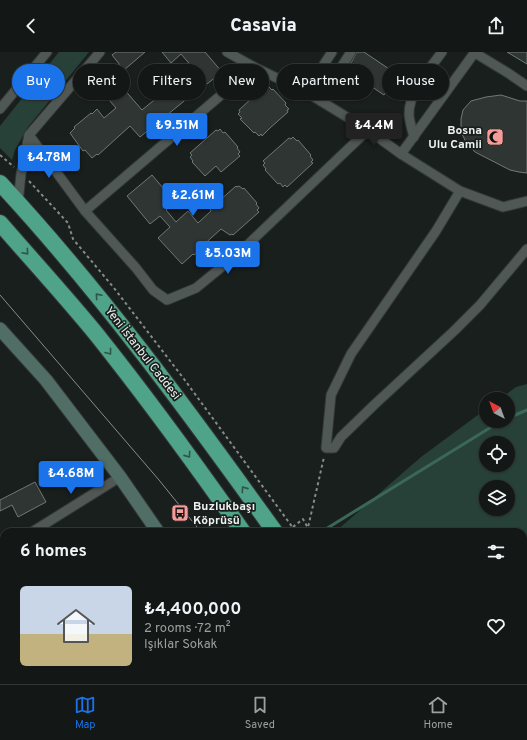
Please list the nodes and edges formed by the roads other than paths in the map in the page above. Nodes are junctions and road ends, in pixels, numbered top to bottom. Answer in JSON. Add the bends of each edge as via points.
{"nodes":[{"id":1,"x":47,"y":52,"type":"edge"},
{"id":2,"x":100,"y":52,"type":"edge"},
{"id":3,"x":227,"y":52,"type":"edge"},
{"id":4,"x":332,"y":52,"type":"edge"},
{"id":5,"x":351,"y":52,"type":"edge"},
{"id":6,"x":442,"y":52,"type":"edge"},
{"id":7,"x":475,"y":52,"type":"edge"},
{"id":8,"x":249,"y":64,"type":"edge"},
{"id":9,"x":324,"y":64,"type":"edge"},
{"id":10,"x":527,"y":86,"type":"edge"},
{"id":11,"x":216,"y":100,"type":"edge"},
{"id":12,"x":321,"y":101,"type":"joint"},
{"id":13,"x":1,"y":105,"type":"edge"},
{"id":14,"x":368,"y":130,"type":"junction"},
{"id":15,"x":29,"y":135,"type":"junction"},
{"id":16,"x":414,"y":137,"type":"junction"},
{"id":17,"x":402,"y":154,"type":"junction"},
{"id":18,"x":0,"y":183,"type":"edge"},
{"id":19,"x":460,"y":191,"type":"junction"},
{"id":20,"x":527,"y":201,"type":"edge"},
{"id":21,"x":18,"y":203,"type":"junction"},
{"id":22,"x":86,"y":211,"type":"junction"},
{"id":23,"x":0,"y":223,"type":"edge"},
{"id":24,"x":527,"y":249,"type":"edge"},
{"id":25,"x":0,"y":329,"type":"edge"},
{"id":26,"x":120,"y":476,"type":"junction"},
{"id":27,"x":38,"y":528,"type":"edge"},
{"id":28,"x":155,"y":528,"type":"edge"},
{"id":29,"x":240,"y":528,"type":"edge"},
{"id":30,"x":272,"y":528,"type":"edge"}],
"edges":[{"from":1,"to":13,"type":"street"},
{"from":2,"to":15,"type":"street"},
{"from":3,"to":8,"type":"street"},
{"from":4,"to":9,"type":"street"},
{"from":5,"to":12,"type":"street"},
{"from":6,"to":16,"type":"street","via":[[413,96],[409,115]]},
{"from":7,"to":10,"type":"street"},
{"from":7,"to":16,"type":"street"},
{"from":11,"to":22,"type":"street"},
{"from":12,"to":14,"type":"street"},
{"from":14,"to":17,"type":"street"},
{"from":14,"to":22,"type":"street","via":[[240,252],[196,288],[167,300],[153,290]]},
{"from":15,"to":21,"type":"street"},
{"from":15,"to":22,"type":"street"},
{"from":16,"to":17,"type":"street"},
{"from":17,"to":19,"type":"street"},
{"from":18,"to":21,"type":"highway","name":"Yeni İstanbul Caddesi"},
{"from":19,"to":20,"type":"street","via":[[503,207]]},
{"from":19,"to":24,"type":"street","via":[[436,231],[351,354],[331,395],[326,448],[334,448],[341,437],[458,327]]},
{"from":30,"to":21,"type":"highway","name":"Yeni İstanbul Caddesi","one_way":true,"via":[[199,425],[107,307]]},
{"from":23,"to":29,"type":"highway","one_way":true,"via":[[68,300],[115,359]]},
{"from":25,"to":26,"type":"street","via":[[46,380]]},
{"from":26,"to":27,"type":"street"},
{"from":26,"to":28,"type":"street"}]}
